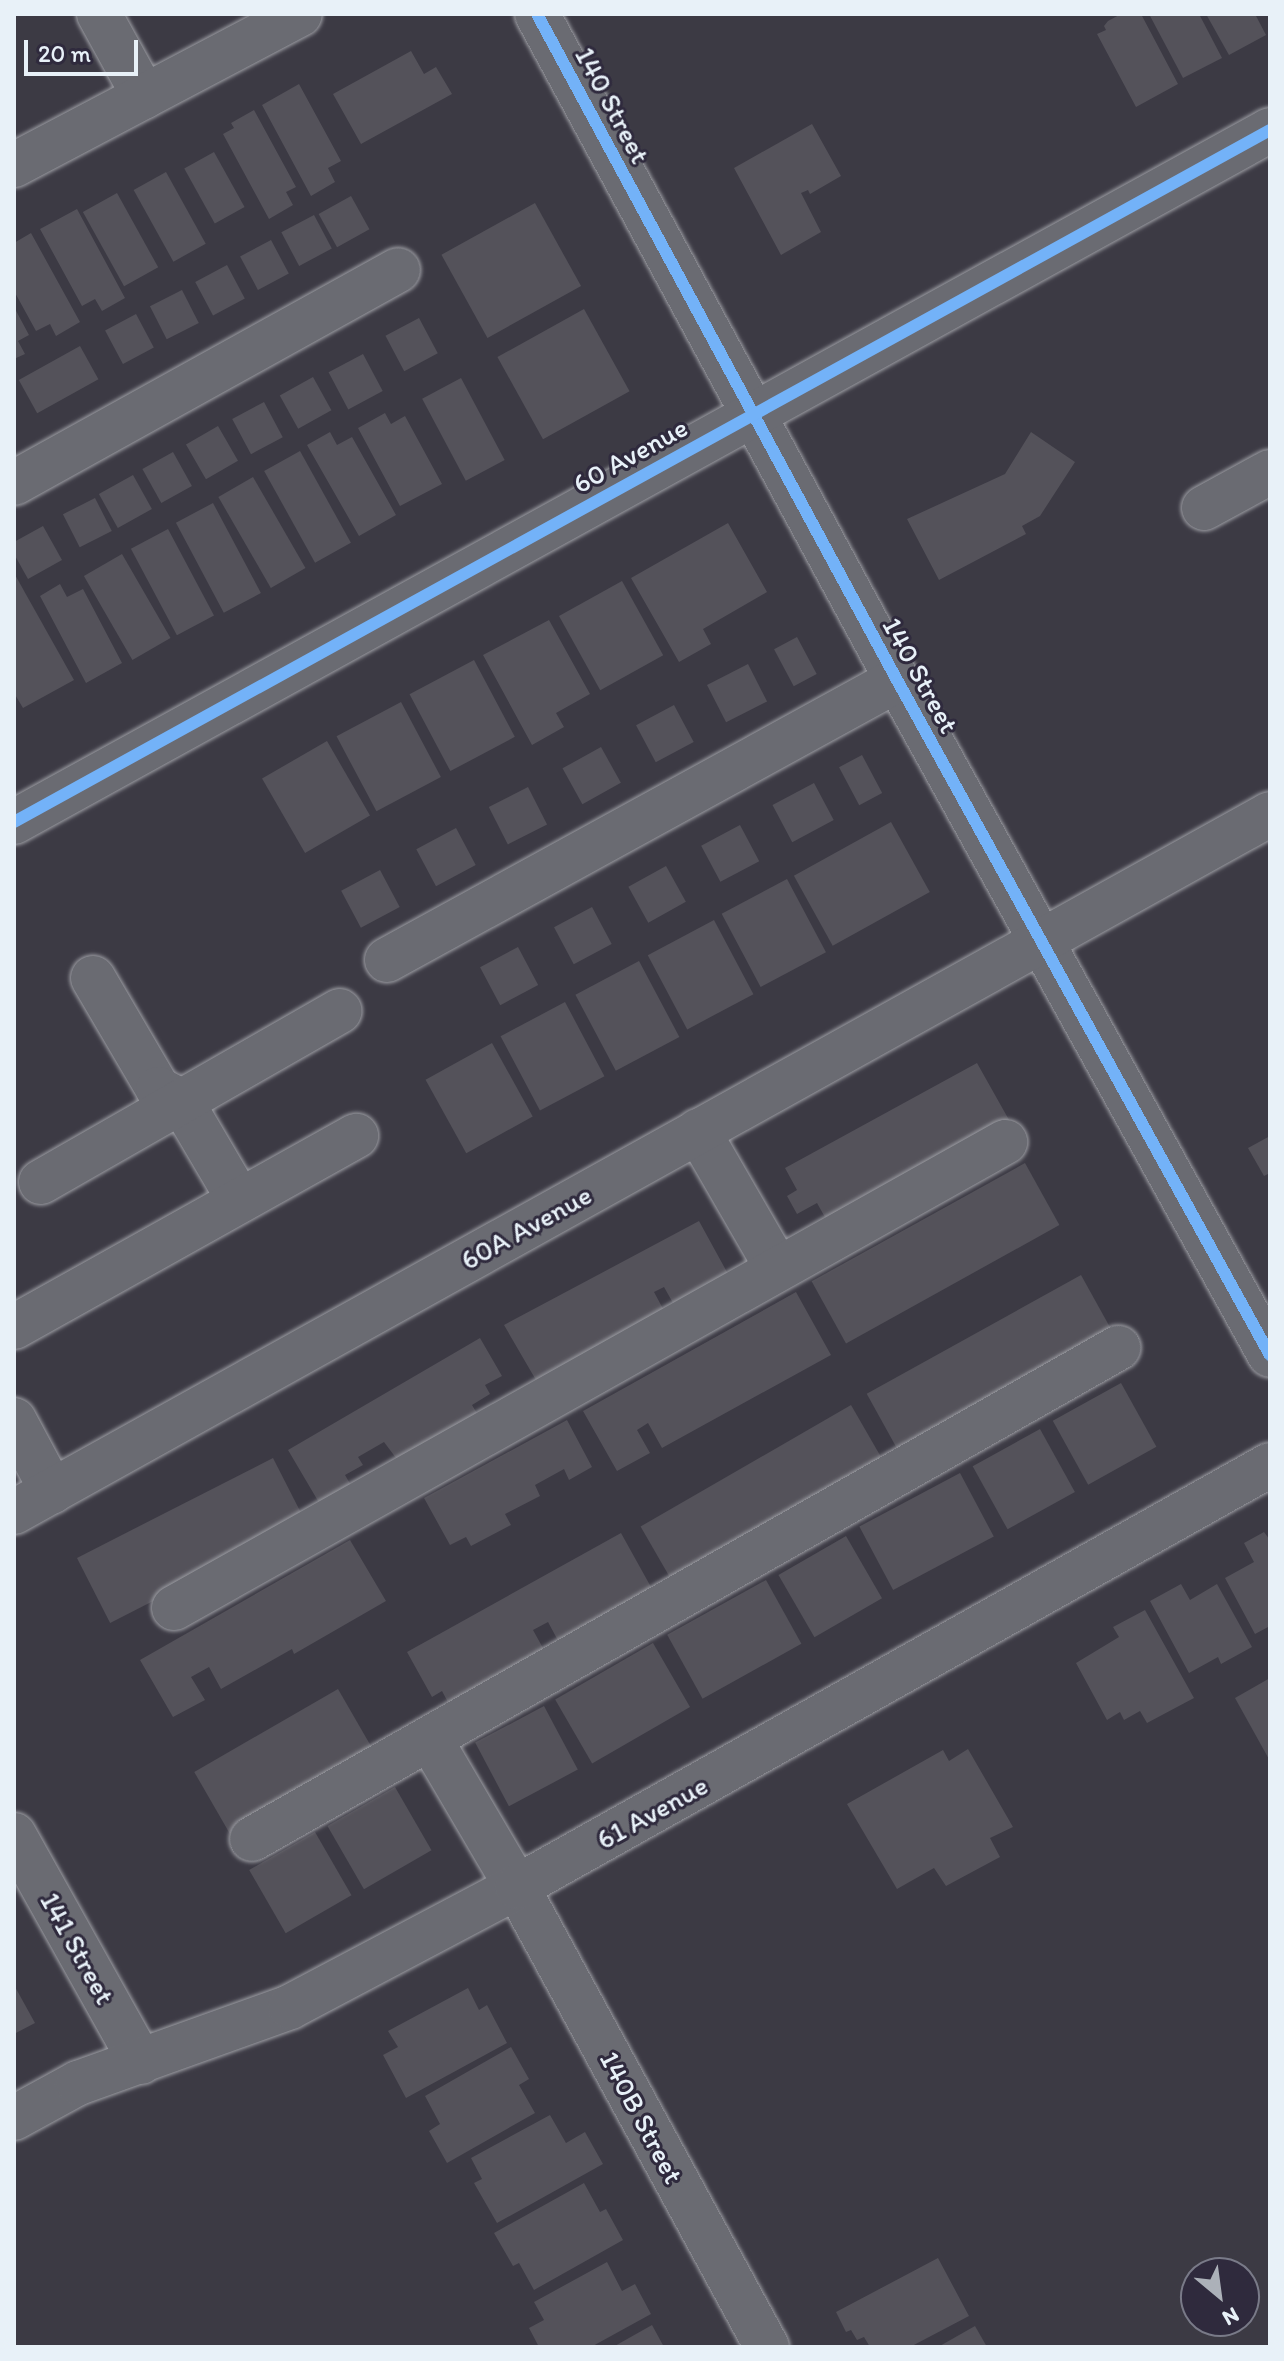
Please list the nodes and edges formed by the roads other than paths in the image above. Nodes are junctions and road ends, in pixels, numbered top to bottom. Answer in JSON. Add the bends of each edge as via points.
{"nodes":[{"id":1,"x":99,"y":14,"type":"edge"},
{"id":2,"x":300,"y":14,"type":"edge"},
{"id":3,"x":537,"y":14,"type":"edge"},
{"id":4,"x":144,"y":96,"type":"junction"},
{"id":5,"x":1270,"y":130,"type":"edge"},
{"id":6,"x":14,"y":165,"type":"edge"},
{"id":7,"x":398,"y":270,"type":"dead end"},
{"id":8,"x":754,"y":414,"type":"junction"},
{"id":9,"x":1270,"y":472,"type":"edge"},
{"id":10,"x":14,"y":483,"type":"edge"},
{"id":11,"x":1204,"y":508,"type":"dead end"},
{"id":12,"x":897,"y":680,"type":"junction"},
{"id":13,"x":1270,"y":814,"type":"edge"},
{"id":14,"x":14,"y":822,"type":"edge"},
{"id":15,"x":1039,"y":941,"type":"junction"},
{"id":16,"x":387,"y":960,"type":"dead end"},
{"id":17,"x":93,"y":978,"type":"dead end"},
{"id":18,"x":339,"y":1011,"type":"dead end"},
{"id":19,"x":181,"y":1101,"type":"junction"},
{"id":20,"x":698,"y":1131,"type":"junction"},
{"id":21,"x":356,"y":1136,"type":"dead end"},
{"id":22,"x":1005,"y":1142,"type":"dead end"},
{"id":23,"x":41,"y":1182,"type":"dead end"},
{"id":24,"x":239,"y":1200,"type":"junction"},
{"id":25,"x":777,"y":1268,"type":"junction"},
{"id":26,"x":14,"y":1327,"type":"edge"},
{"id":27,"x":1118,"y":1348,"type":"dead end"},
{"id":28,"x":1270,"y":1355,"type":"edge"},
{"id":29,"x":14,"y":1420,"type":"edge"},
{"id":30,"x":1270,"y":1465,"type":"edge"},
{"id":31,"x":52,"y":1491,"type":"junction"},
{"id":32,"x":14,"y":1512,"type":"edge"},
{"id":33,"x":174,"y":1608,"type":"dead end"},
{"id":34,"x":430,"y":1739,"type":"junction"},
{"id":35,"x":14,"y":1835,"type":"edge"},
{"id":36,"x":252,"y":1839,"type":"dead end"},
{"id":37,"x":517,"y":1887,"type":"junction"},
{"id":38,"x":141,"y":2062,"type":"junction"},
{"id":39,"x":14,"y":2118,"type":"edge"},
{"id":40,"x":767,"y":2347,"type":"edge"}],
"edges":[{"from":1,"to":4,"type":"street"},
{"from":2,"to":4,"type":"street"},
{"from":3,"to":8,"type":"street","name":"140 Street"},
{"from":4,"to":6,"type":"street"},
{"from":5,"to":8,"type":"street","name":"60 Avenue"},
{"from":7,"to":10,"type":"street"},
{"from":8,"to":12,"type":"street","name":"140 Street"},
{"from":8,"to":14,"type":"street","name":"60 Avenue"},
{"from":9,"to":11,"type":"street"},
{"from":12,"to":15,"type":"street","name":"140 Street"},
{"from":12,"to":16,"type":"street"},
{"from":13,"to":15,"type":"street","name":"60A Avenue"},
{"from":15,"to":20,"type":"street","name":"60A Avenue"},
{"from":15,"to":28,"type":"street","name":"140 Street"},
{"from":17,"to":19,"type":"street","via":[[158,1089]]},
{"from":18,"to":19,"type":"street"},
{"from":19,"to":23,"type":"street"},
{"from":19,"to":24,"type":"street"},
{"from":20,"to":25,"type":"street"},
{"from":20,"to":31,"type":"street","name":"60A Avenue"},
{"from":21,"to":24,"type":"street"},
{"from":22,"to":25,"type":"street"},
{"from":24,"to":26,"type":"street"},
{"from":25,"to":33,"type":"street"},
{"from":27,"to":34,"type":"street"},
{"from":29,"to":31,"type":"street"},
{"from":30,"to":37,"type":"street","name":"61 Avenue"},
{"from":31,"to":32,"type":"street","name":"60A Avenue"},
{"from":34,"to":36,"type":"street"},
{"from":34,"to":37,"type":"street","name":"140B Street"},
{"from":35,"to":38,"type":"street","name":"141 Street"},
{"from":37,"to":38,"type":"street","name":"61 Avenue","via":[[290,2007]]},
{"from":37,"to":40,"type":"street","name":"140B Street"},
{"from":38,"to":39,"type":"street","name":"61 Avenue","via":[[78,2083]]}]}
